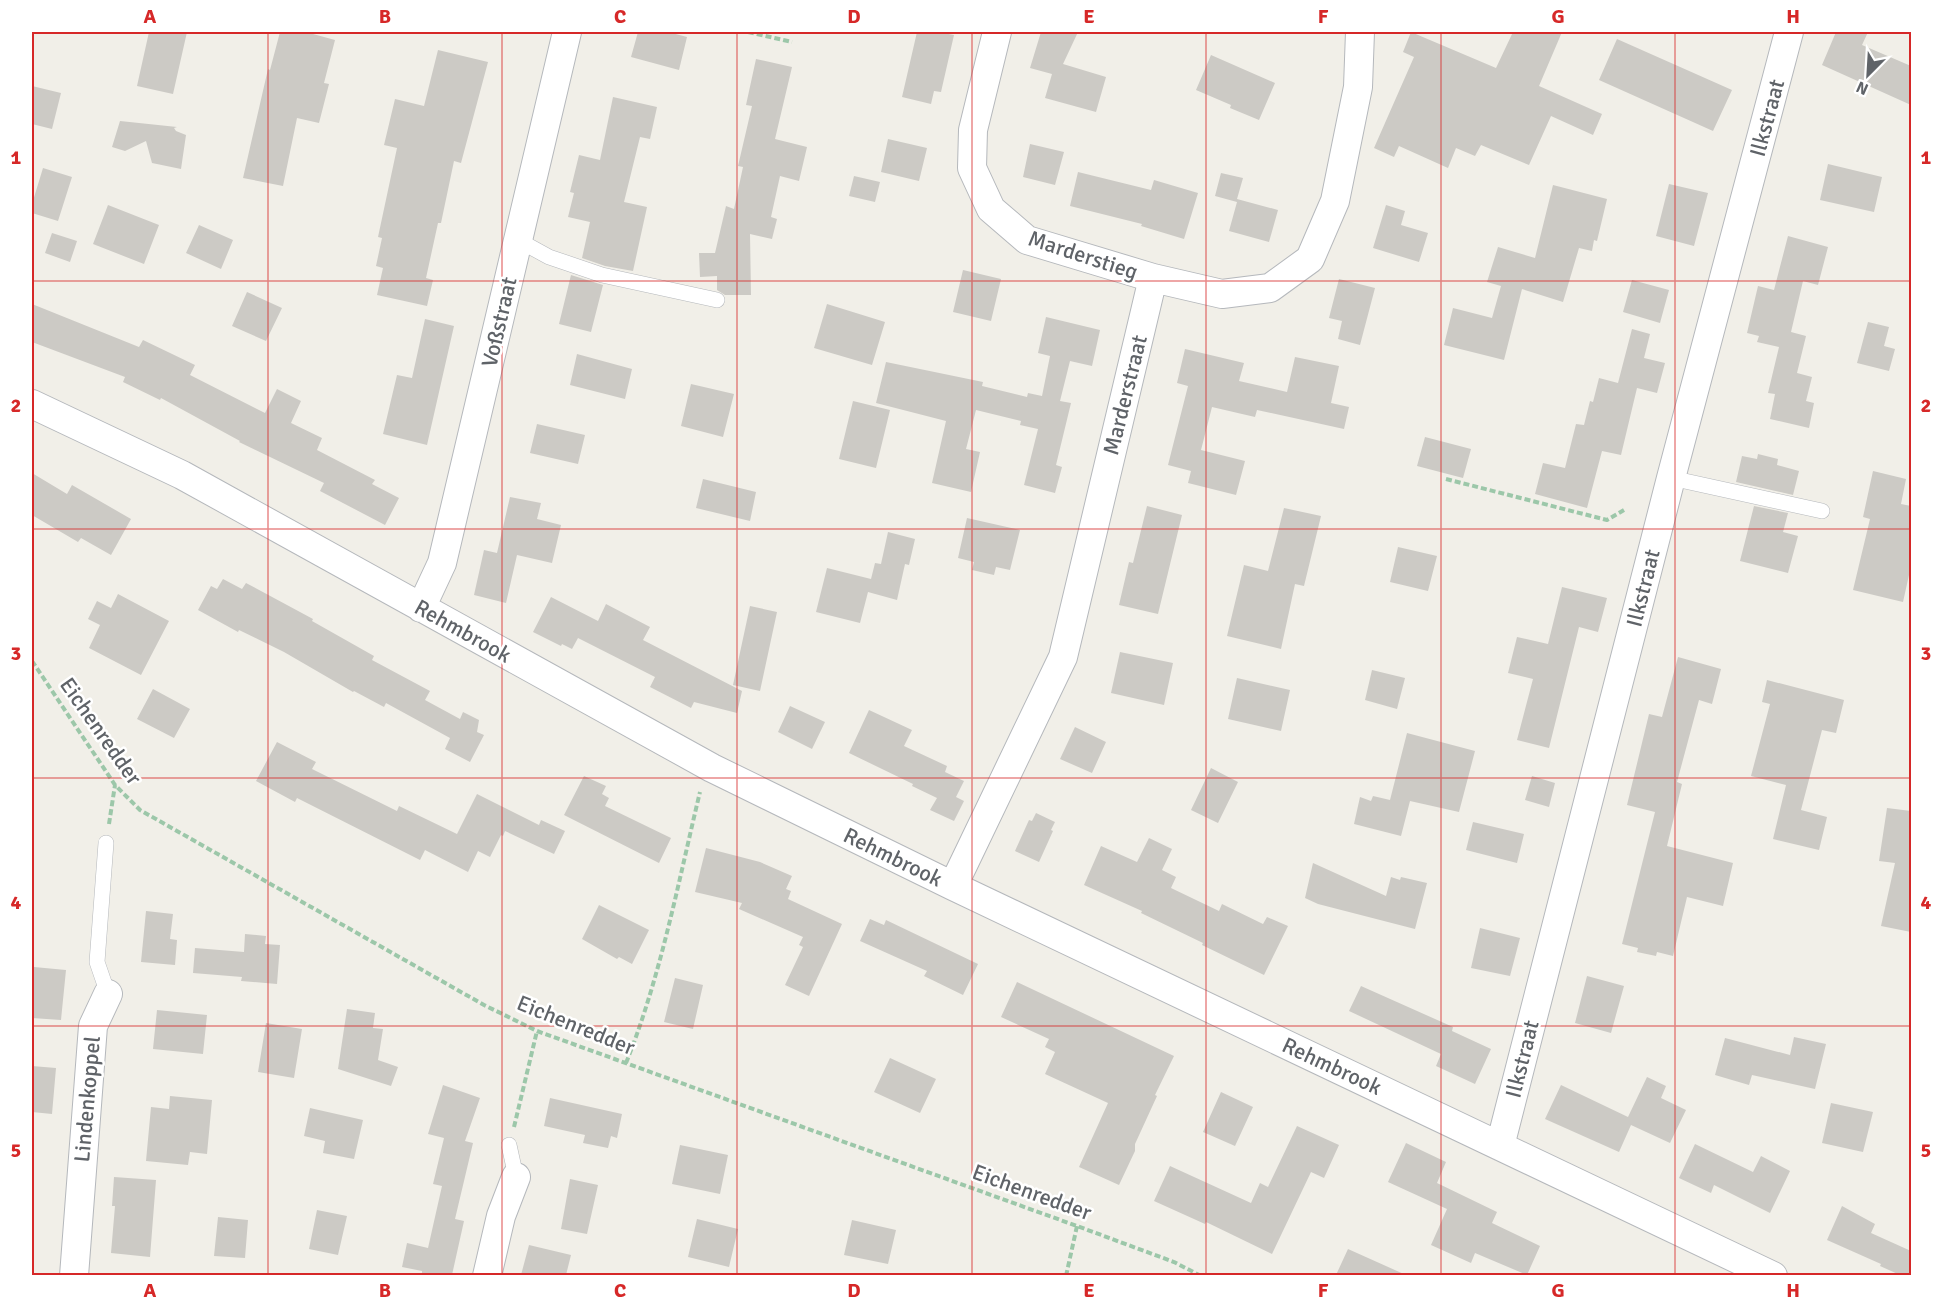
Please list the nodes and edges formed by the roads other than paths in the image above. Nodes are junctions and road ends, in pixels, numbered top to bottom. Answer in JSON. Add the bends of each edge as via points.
{"nodes":[{"id":1,"x":567,"y":32,"type":"edge"},
{"id":2,"x":998,"y":32,"type":"edge"},
{"id":3,"x":1360,"y":32,"type":"edge"},
{"id":4,"x":1790,"y":32,"type":"edge"},
{"id":5,"x":518,"y":240,"type":"junction"},
{"id":6,"x":1153,"y":278,"type":"junction"},
{"id":7,"x":717,"y":300,"type":"dead end"},
{"id":8,"x":32,"y":404,"type":"edge"},
{"id":9,"x":1671,"y":478,"type":"junction"},
{"id":10,"x":1822,"y":511,"type":"dead end"},
{"id":11,"x":421,"y":608,"type":"junction"},
{"id":12,"x":106,"y":843,"type":"road end"},
{"id":13,"x":953,"y":886,"type":"junction"},
{"id":14,"x":108,"y":994,"type":"joint"},
{"id":15,"x":509,"y":1145,"type":"road end"},
{"id":16,"x":1500,"y":1146,"type":"junction"},
{"id":17,"x":516,"y":1177,"type":"joint"},
{"id":18,"x":74,"y":1275,"type":"edge"},
{"id":19,"x":487,"y":1275,"type":"edge"},
{"id":20,"x":1773,"y":1275,"type":"edge"}],
"edges":[{"from":1,"to":5,"type":"street","name":"Voßstraat"},
{"from":2,"to":6,"type":"street","name":"Marderstieg","via":[[973,130],[972,158],[972,168],[992,209],[1027,240]]},
{"from":3,"to":6,"type":"street","via":[[1358,87],[1335,201],[1310,259],[1270,288],[1222,294]]},
{"from":4,"to":9,"type":"street","name":"Ilkstraat"},
{"from":5,"to":7,"type":"lane","via":[[549,257],[592,272]]},
{"from":5,"to":11,"type":"street","name":"Voßstraat","via":[[442,563]]},
{"from":6,"to":13,"type":"street","name":"Marderstraat","via":[[1063,657]]},
{"from":8,"to":11,"type":"street","name":"Rehmbrook","via":[[182,476]]},
{"from":9,"to":10,"type":"lane"},
{"from":9,"to":16,"type":"street","name":"Ilkstraat"},
{"from":11,"to":13,"type":"street","name":"Rehmbrook","via":[[712,768]]},
{"from":12,"to":14,"type":"lane","name":"Lindenkoppel","via":[[97,962]]},
{"from":13,"to":16,"type":"street","name":"Rehmbrook"},
{"from":14,"to":18,"type":"street","name":"Lindenkoppel","via":[[93,1026]]},
{"from":15,"to":17,"type":"lane"},
{"from":16,"to":20,"type":"street","name":"Rehmbrook"},
{"from":17,"to":19,"type":"street","via":[[501,1216]]}]}
